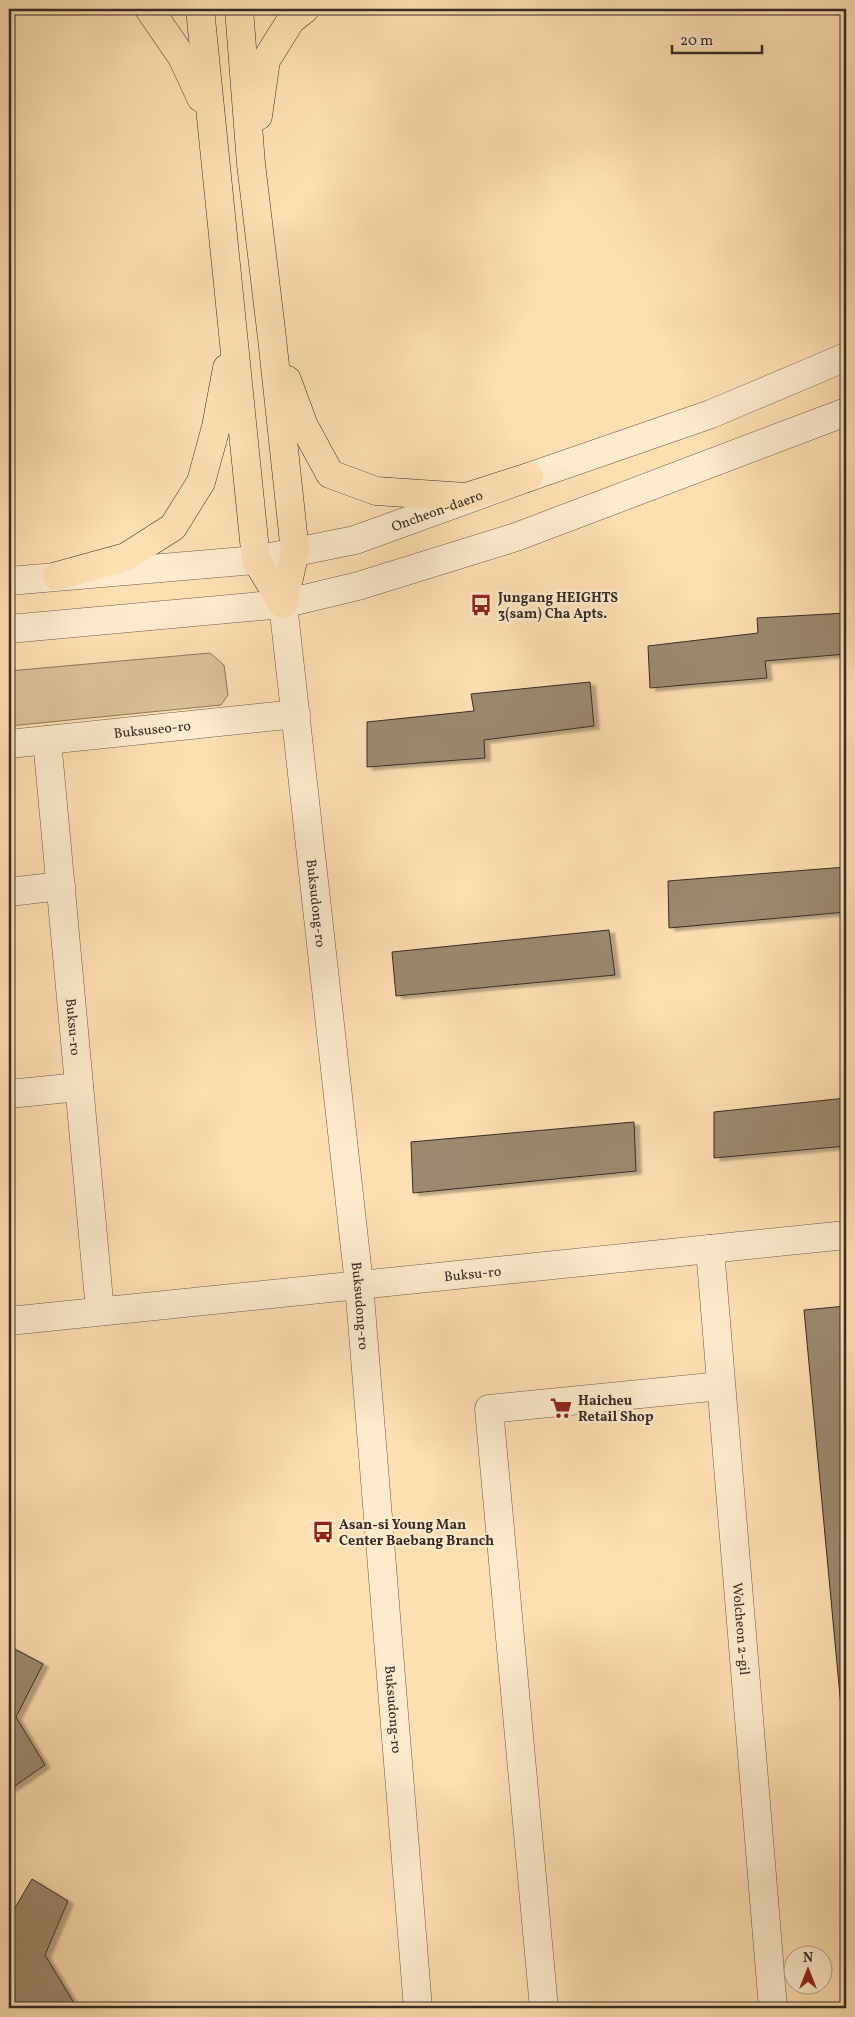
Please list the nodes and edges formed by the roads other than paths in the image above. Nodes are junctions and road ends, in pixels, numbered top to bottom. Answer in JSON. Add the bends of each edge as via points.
{"nodes":[{"id":1,"x":149,"y":9,"type":"edge"},
{"id":2,"x":200,"y":9,"type":"edge"},
{"id":3,"x":239,"y":9,"type":"edge"},
{"id":4,"x":306,"y":9,"type":"edge"},
{"id":5,"x":210,"y":116,"type":"junction"},
{"id":6,"x":251,"y":164,"type":"junction"},
{"id":7,"x":232,"y":337,"type":"junction"},
{"id":8,"x":272,"y":338,"type":"junction"},
{"id":9,"x":846,"y":357,"type":"edge"},
{"id":10,"x":846,"y":412,"type":"edge"},
{"id":11,"x":529,"y":477,"type":"junction"},
{"id":12,"x":295,"y":552,"type":"junction"},
{"id":13,"x":256,"y":560,"type":"junction"},
{"id":14,"x":57,"y":576,"type":"junction"},
{"id":15,"x":9,"y":581,"type":"edge"},
{"id":16,"x":283,"y":604,"type":"junction"},
{"id":17,"x":9,"y":629,"type":"edge"},
{"id":18,"x":296,"y":714,"type":"junction"},
{"id":19,"x":47,"y":740,"type":"junction"},
{"id":20,"x":9,"y":744,"type":"edge"},
{"id":21,"x":61,"y":886,"type":"junction"},
{"id":22,"x":9,"y":892,"type":"edge"},
{"id":23,"x":79,"y":1087,"type":"junction"},
{"id":24,"x":9,"y":1094,"type":"edge"},
{"id":25,"x":846,"y":1235,"type":"edge"},
{"id":26,"x":710,"y":1248,"type":"junction"},
{"id":27,"x":359,"y":1284,"type":"junction"},
{"id":28,"x":100,"y":1311,"type":"junction"},
{"id":29,"x":9,"y":1320,"type":"edge"},
{"id":30,"x":722,"y":1386,"type":"junction"},
{"id":31,"x":418,"y":2008,"type":"edge"},
{"id":32,"x":544,"y":2008,"type":"edge"},
{"id":33,"x":773,"y":2008,"type":"edge"}],
"edges":[{"from":1,"to":5,"type":"highway","via":[[182,57]]},
{"from":2,"to":5,"type":"highway"},
{"from":3,"to":6,"type":"highway"},
{"from":4,"to":6,"type":"highway","via":[[291,20],[266,60]]},
{"from":5,"to":7,"type":"highway"},
{"from":6,"to":8,"type":"highway"},
{"from":7,"to":13,"type":"highway"},
{"from":7,"to":14,"type":"highway","via":[[216,427],[201,482],[173,527],[126,557]]},
{"from":8,"to":11,"type":"highway","via":[[304,426],[330,474],[376,491],[466,497]]},
{"from":8,"to":12,"type":"highway"},
{"from":9,"to":11,"type":"street","name":"Oncheon-daero","via":[[711,414]]},
{"from":10,"to":16,"type":"street","via":[[516,537],[358,586]]},
{"from":11,"to":12,"type":"street","name":"Oncheon-daero","via":[[356,540]]},
{"from":12,"to":13,"type":"street","name":"Oncheon-daero"},
{"from":12,"to":16,"type":"highway"},
{"from":13,"to":14,"type":"street","name":"Oncheon-daero"},
{"from":13,"to":16,"type":"highway"},
{"from":14,"to":15,"type":"street","name":"Oncheon-daero"},
{"from":16,"to":17,"type":"street"},
{"from":16,"to":18,"type":"street","name":"Buksudong-ro"},
{"from":18,"to":19,"type":"street","name":"Buksuseo-ro"},
{"from":18,"to":27,"type":"street","name":"Buksudong-ro"},
{"from":19,"to":20,"type":"street","name":"Buksuseo-ro"},
{"from":19,"to":21,"type":"street","name":"Buksu-ro"},
{"from":21,"to":22,"type":"street"},
{"from":21,"to":23,"type":"street","name":"Buksu-ro"},
{"from":23,"to":24,"type":"street"},
{"from":23,"to":28,"type":"street","name":"Buksu-ro"},
{"from":25,"to":26,"type":"street","name":"Buksu-ro"},
{"from":26,"to":27,"type":"street","name":"Buksu-ro"},
{"from":26,"to":30,"type":"street","name":"Wolcheon 2-gil"},
{"from":27,"to":28,"type":"street","name":"Buksu-ro"},
{"from":27,"to":31,"type":"street","name":"Buksudong-ro"},
{"from":28,"to":29,"type":"street","name":"Buksu-ro"},
{"from":30,"to":32,"type":"street","via":[[489,1409]]},
{"from":30,"to":33,"type":"street","name":"Wolcheon 2-gil"}]}
